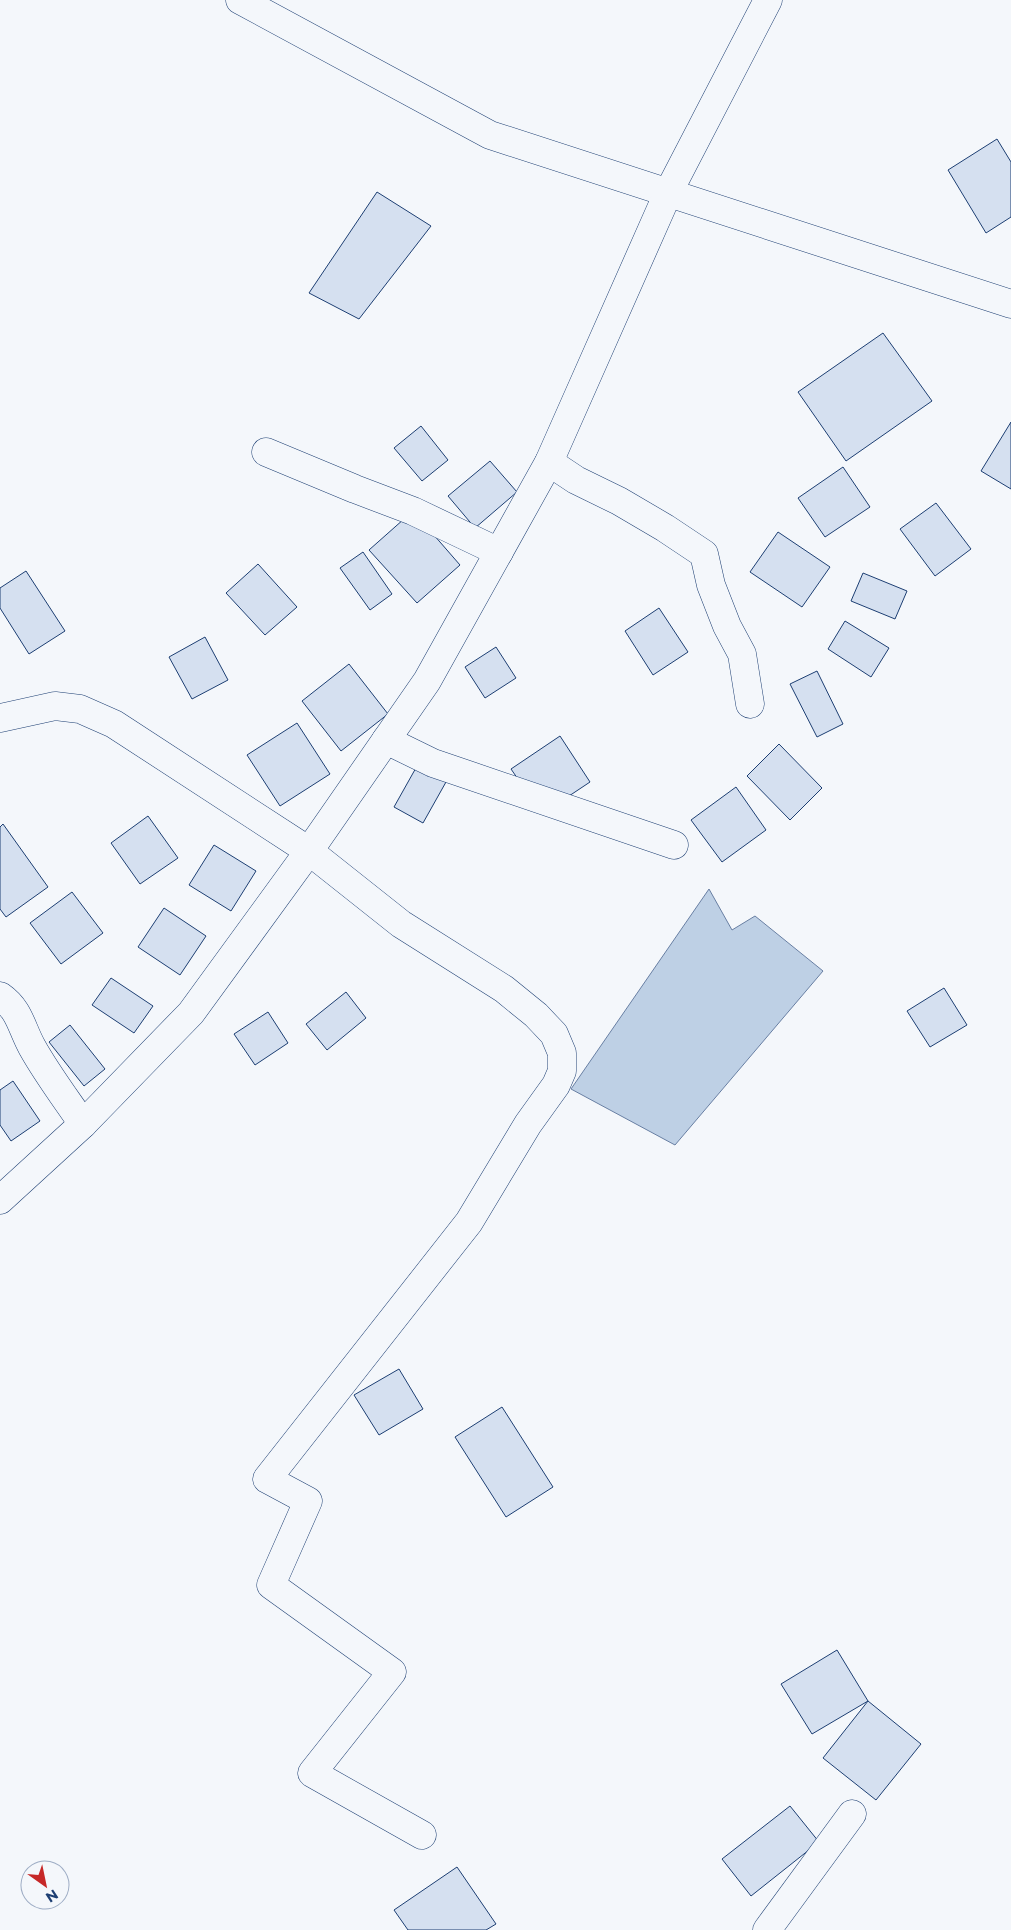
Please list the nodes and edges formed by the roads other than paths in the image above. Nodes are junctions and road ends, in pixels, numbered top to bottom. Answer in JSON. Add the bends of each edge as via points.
{"nodes":[{"id":1,"x":240,"y":0,"type":"edge"},
{"id":2,"x":768,"y":0,"type":"edge"},
{"id":3,"x":668,"y":193,"type":"junction"},
{"id":4,"x":1011,"y":304,"type":"edge"},
{"id":5,"x":266,"y":452,"type":"dead end"},
{"id":6,"x":549,"y":462,"type":"junction"},
{"id":7,"x":499,"y":552,"type":"junction"},
{"id":8,"x":750,"y":704,"type":"dead end"},
{"id":9,"x":0,"y":718,"type":"edge"},
{"id":10,"x":386,"y":740,"type":"junction"},
{"id":11,"x":674,"y":845,"type":"dead end"},
{"id":12,"x":309,"y":851,"type":"junction"},
{"id":13,"x":0,"y":996,"type":"edge"},
{"id":14,"x":83,"y":1124,"type":"junction"},
{"id":15,"x":0,"y":1200,"type":"edge"},
{"id":16,"x":852,"y":1814,"type":"dead end"},
{"id":17,"x":422,"y":1835,"type":"dead end"},
{"id":18,"x":767,"y":1930,"type":"edge"}],
"edges":[{"from":1,"to":3,"type":"street","via":[[490,135]]},
{"from":2,"to":3,"type":"street"},
{"from":3,"to":4,"type":"street"},
{"from":3,"to":6,"type":"street"},
{"from":5,"to":7,"type":"street","via":[[413,511]]},
{"from":6,"to":7,"type":"street"},
{"from":6,"to":8,"type":"street","via":[[704,554],[711,586],[742,654]]},
{"from":7,"to":10,"type":"street","via":[[427,681]]},
{"from":9,"to":12,"type":"street","via":[[55,706],[80,709],[114,724]]},
{"from":10,"to":11,"type":"street","via":[[433,763]]},
{"from":10,"to":12,"type":"street"},
{"from":12,"to":14,"type":"street","via":[[191,1013]]},
{"from":12,"to":17,"type":"street","via":[[401,924],[504,989],[554,1034],[562,1053],[562,1071],[556,1086],[528,1124],[469,1222],[267,1479],[308,1501],[271,1585],[392,1672],[312,1773]]},
{"from":13,"to":14,"type":"street","via":[[11,1004],[32,1047]]},
{"from":14,"to":15,"type":"street"},
{"from":16,"to":18,"type":"street"}]}
